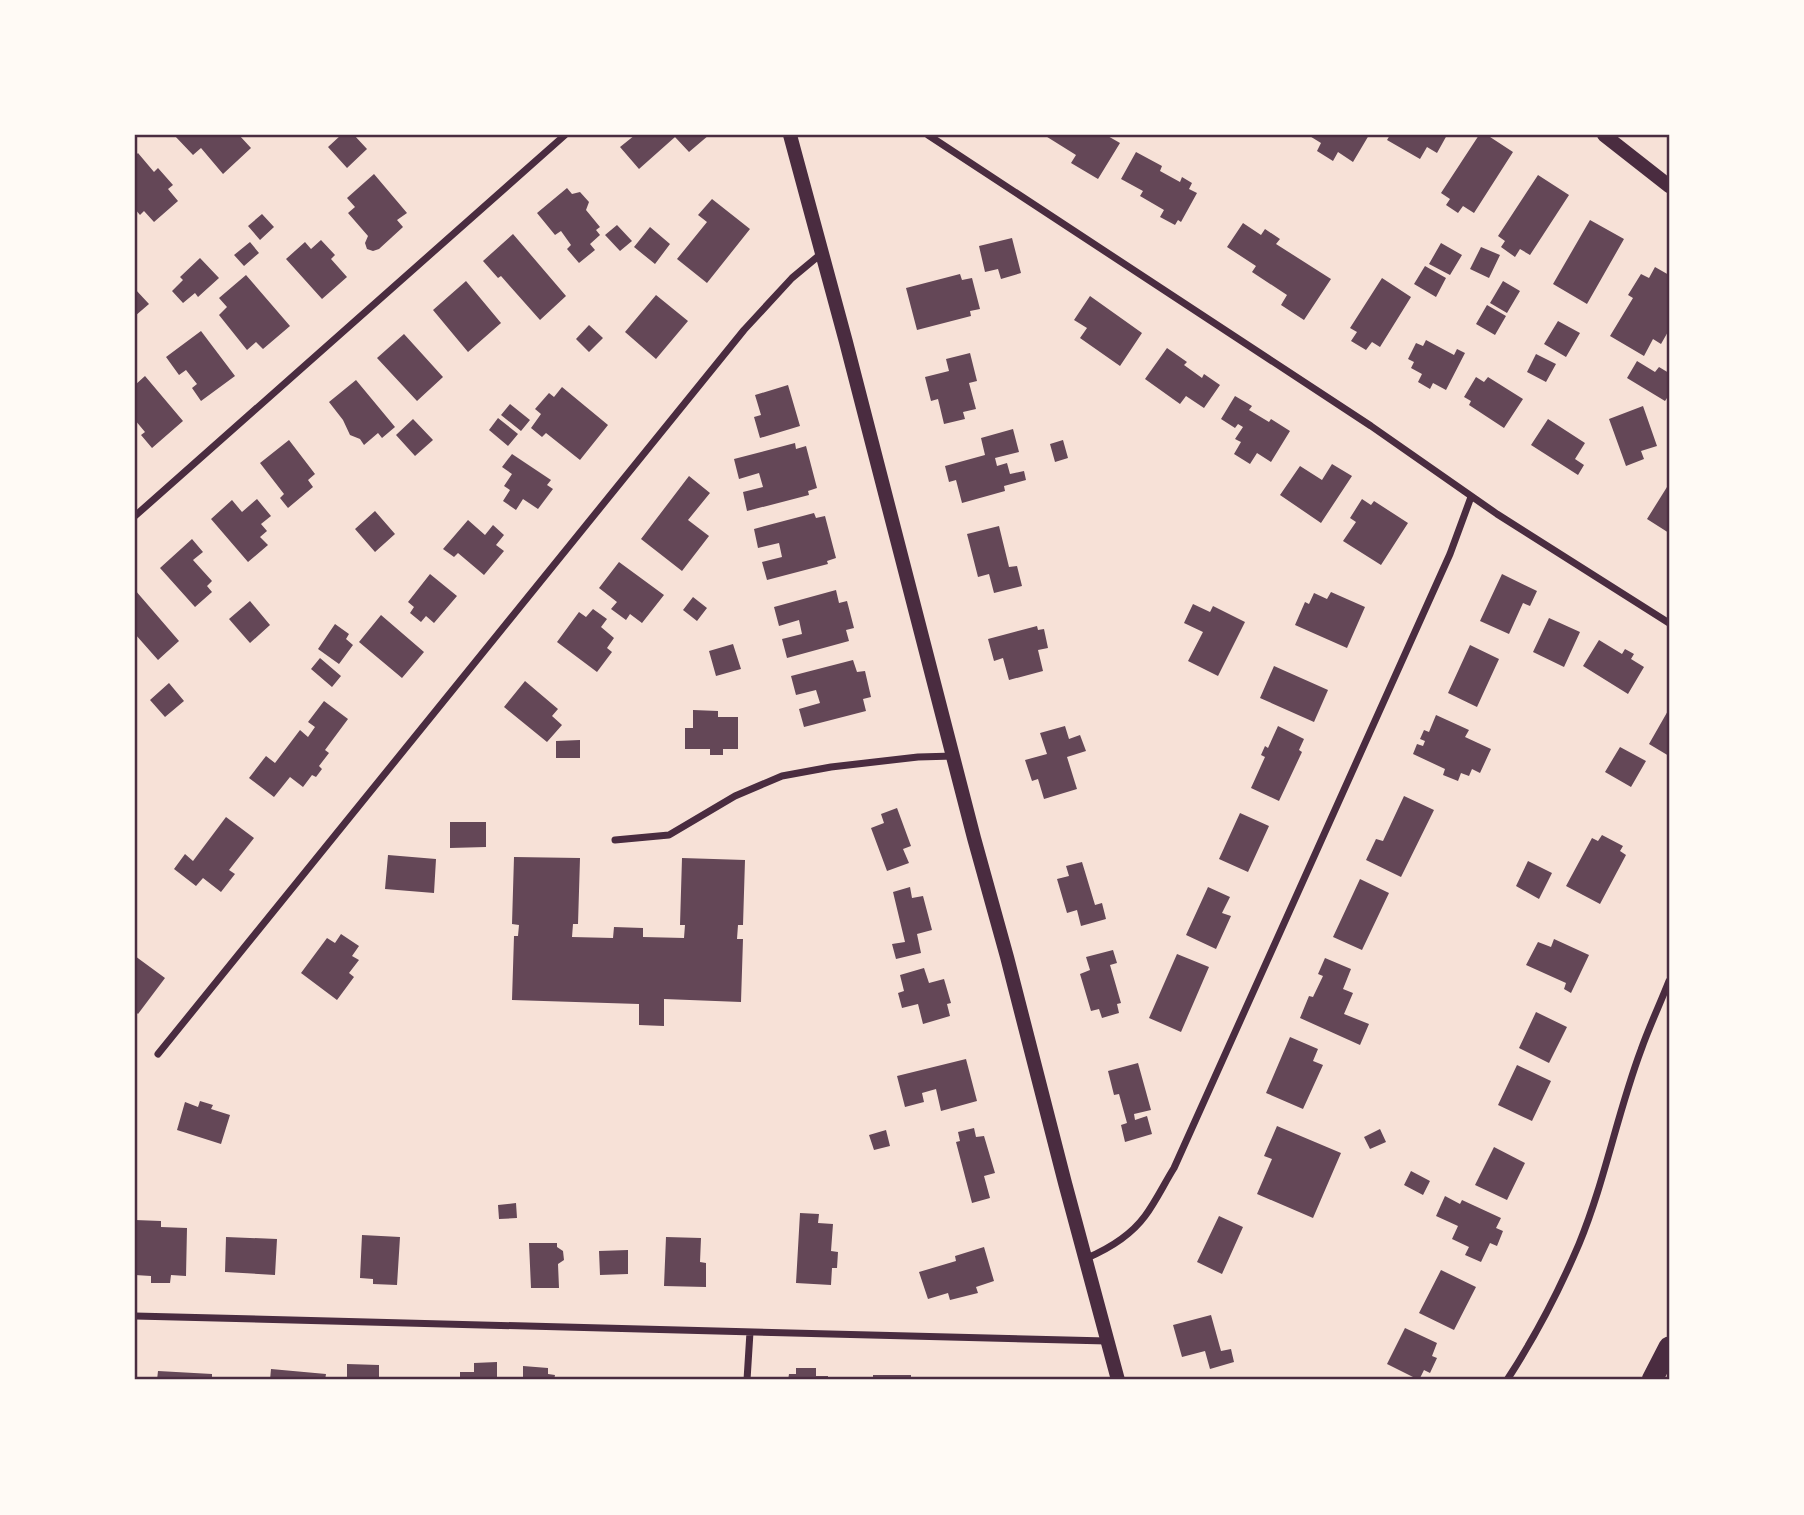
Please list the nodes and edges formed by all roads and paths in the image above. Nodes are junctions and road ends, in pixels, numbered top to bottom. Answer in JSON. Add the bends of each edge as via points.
{"nodes":[{"id":1,"x":565,"y":135,"type":"edge"},
{"id":2,"x":790,"y":135,"type":"edge"},
{"id":3,"x":928,"y":135,"type":"edge"},
{"id":4,"x":1604,"y":135,"type":"edge"},
{"id":5,"x":1669,"y":186,"type":"edge"},
{"id":6,"x":822,"y":252,"type":"junction"},
{"id":7,"x":1471,"y":497,"type":"junction"},
{"id":8,"x":135,"y":516,"type":"edge"},
{"id":9,"x":1669,"y":623,"type":"edge"},
{"id":10,"x":954,"y":756,"type":"junction"},
{"id":11,"x":615,"y":840,"type":"dead end"},
{"id":12,"x":1669,"y":981,"type":"edge"},
{"id":13,"x":158,"y":1054,"type":"dead end"},
{"id":14,"x":1087,"y":1258,"type":"junction"},
{"id":15,"x":135,"y":1316,"type":"edge"},
{"id":16,"x":750,"y":1332,"type":"junction"},
{"id":17,"x":1109,"y":1341,"type":"junction"},
{"id":18,"x":1669,"y":1347,"type":"edge"},
{"id":19,"x":747,"y":1380,"type":"edge"},
{"id":20,"x":1118,"y":1380,"type":"edge"},
{"id":21,"x":1507,"y":1380,"type":"edge"},
{"id":22,"x":1652,"y":1380,"type":"edge"}],
"edges":[{"from":1,"to":8,"type":"street"},
{"from":2,"to":6,"type":"main road"},
{"from":3,"to":7,"type":"street"},
{"from":4,"to":5,"type":"main road"},
{"from":6,"to":10,"type":"main road"},
{"from":6,"to":13,"type":"street","via":[[744,330]]},
{"from":7,"to":9,"type":"street"},
{"from":7,"to":14,"type":"street","via":[[1174,1168],[1143,1218],[1125,1236]]},
{"from":10,"to":11,"type":"street","via":[[782,776],[735,796],[669,835]]},
{"from":10,"to":14,"type":"main road"},
{"from":12,"to":21,"type":"street","via":[[1640,1051],[1579,1242],[1551,1304]]},
{"from":14,"to":17,"type":"main road"},
{"from":15,"to":16,"type":"street"},
{"from":16,"to":17,"type":"street"},
{"from":16,"to":19,"type":"street"},
{"from":17,"to":20,"type":"main road"},
{"from":18,"to":22,"type":"highway"}]}
